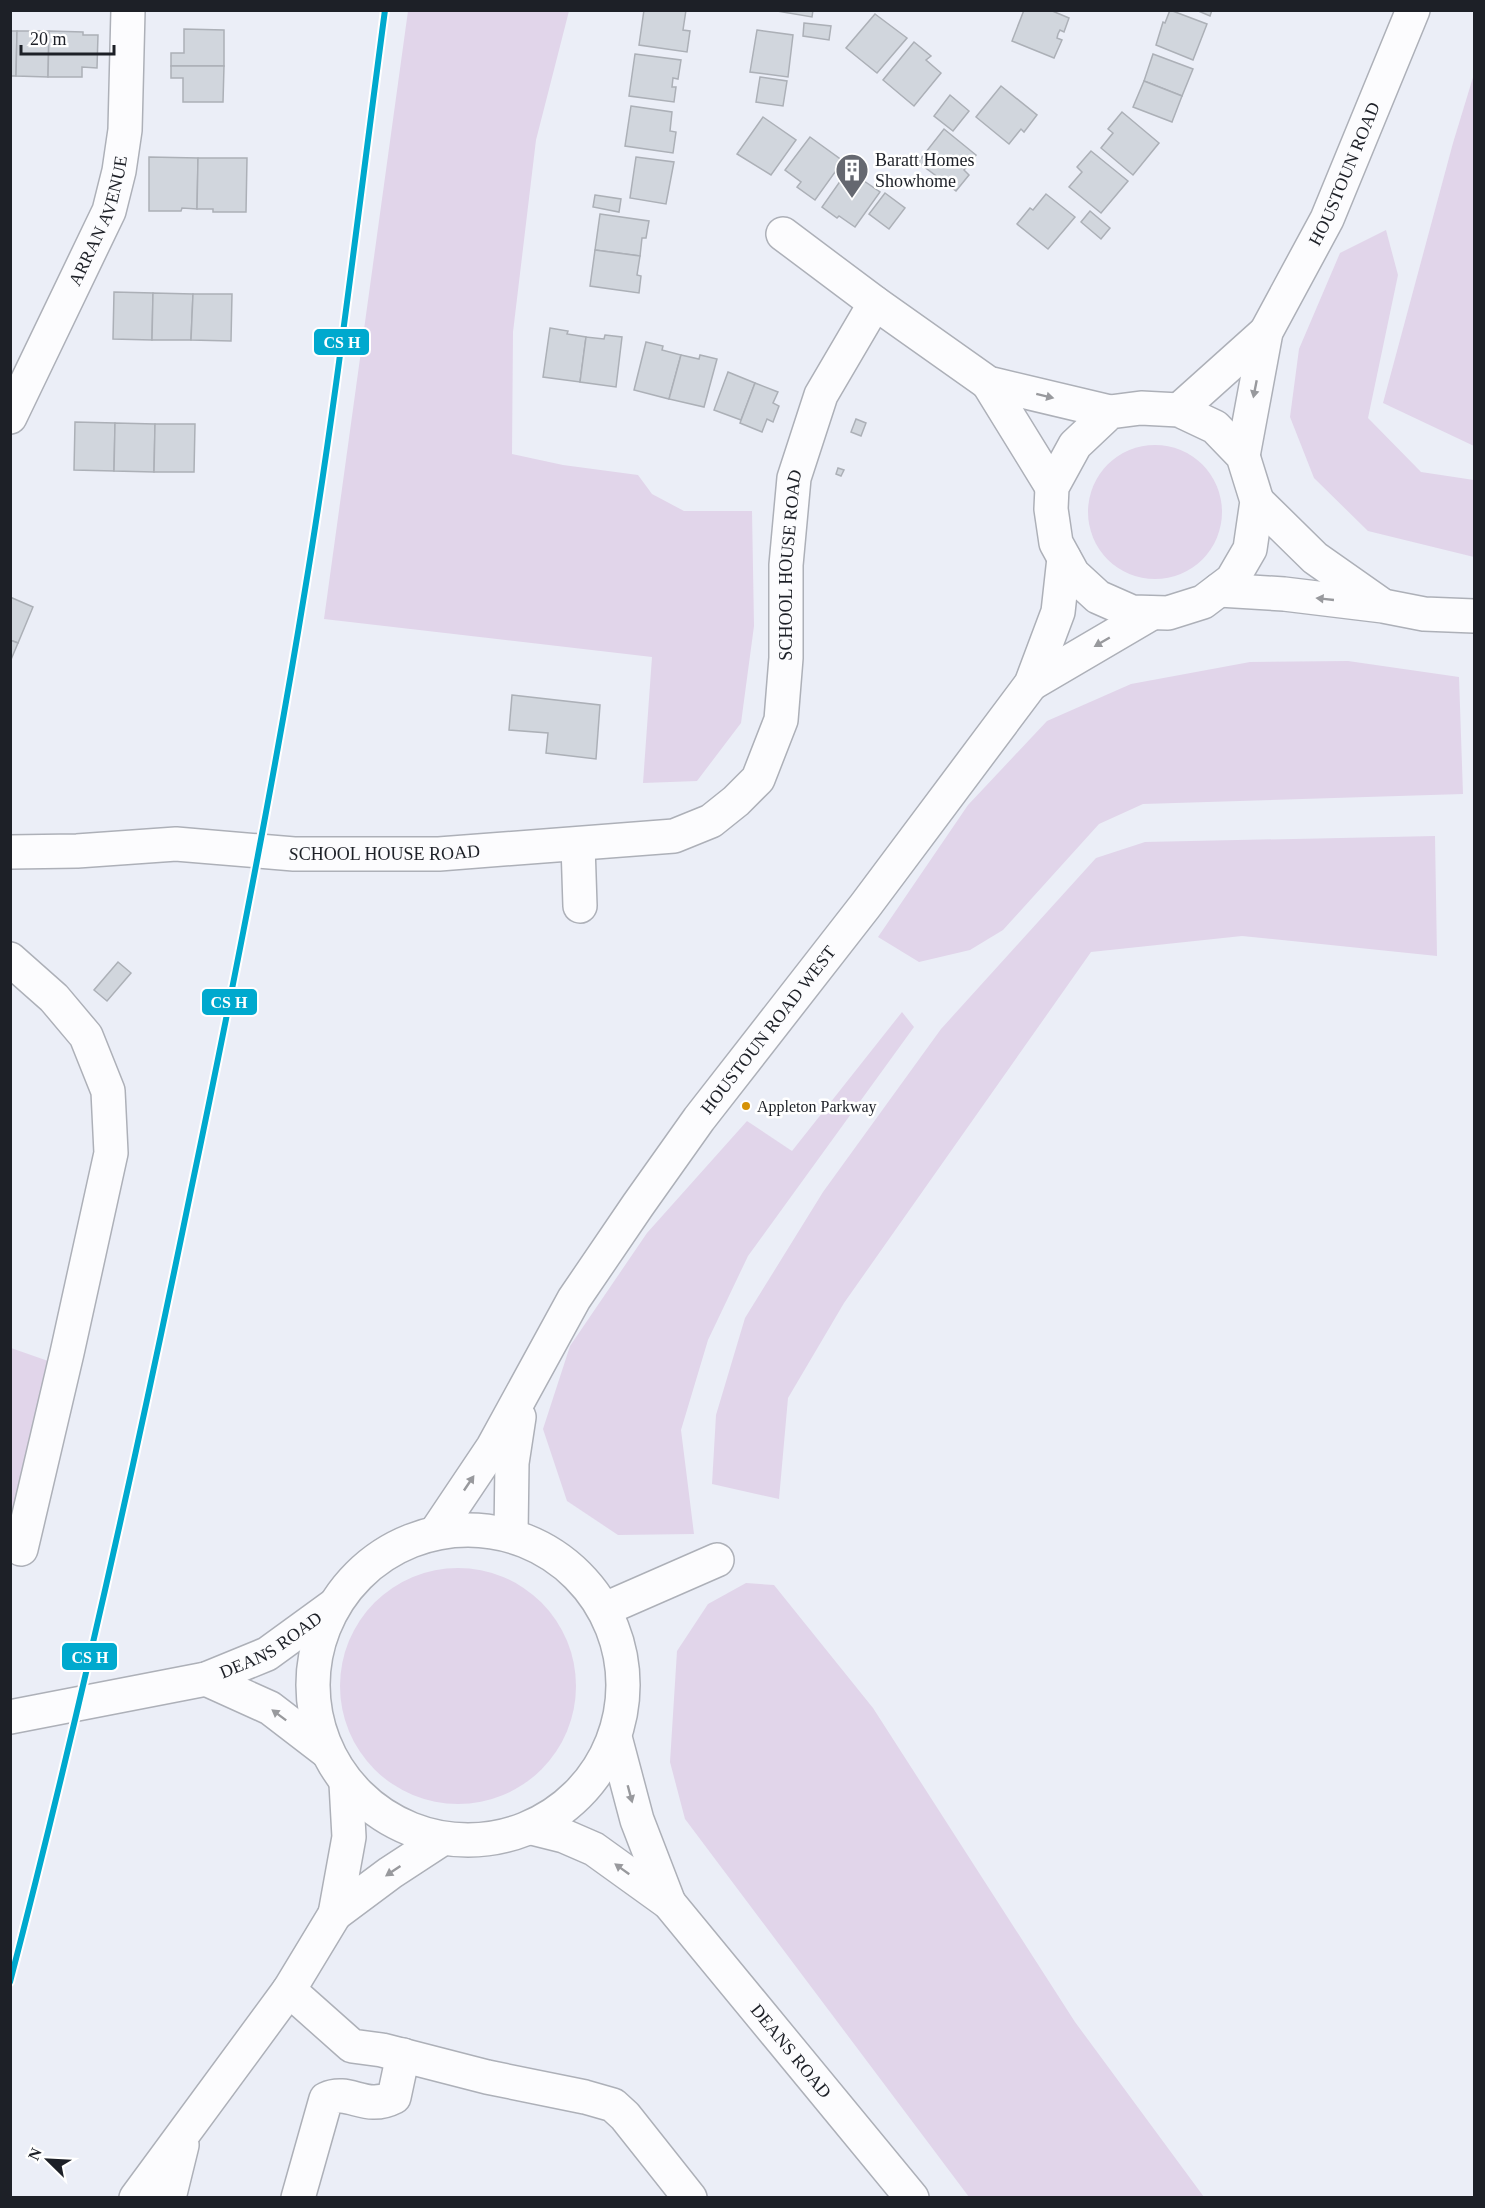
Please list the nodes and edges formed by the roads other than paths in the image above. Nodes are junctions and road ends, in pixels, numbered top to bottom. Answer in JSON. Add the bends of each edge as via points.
{"nodes":[{"id":1,"x":128,"y":10,"type":"edge"},
{"id":2,"x":1413,"y":10,"type":"edge"},
{"id":3,"x":783,"y":234,"type":"dead end"},
{"id":4,"x":875,"y":303,"type":"junction"},
{"id":5,"x":1266,"y":332,"type":"junction"},
{"id":6,"x":988,"y":382,"type":"junction"},
{"id":7,"x":1179,"y":410,"type":"junction"},
{"id":8,"x":1110,"y":412,"type":"junction"},
{"id":9,"x":10,"y":417,"type":"edge"},
{"id":10,"x":1243,"y":456,"type":"junction"},
{"id":11,"x":1052,"y":487,"type":"junction"},
{"id":12,"x":1257,"y":501,"type":"junction"},
{"id":13,"x":1064,"y":558,"type":"junction"},
{"id":14,"x":1219,"y":590,"type":"junction"},
{"id":15,"x":1383,"y":606,"type":"junction"},
{"id":16,"x":1152,"y":613,"type":"junction"},
{"id":17,"x":1474,"y":616,"type":"edge"},
{"id":18,"x":1031,"y":684,"type":"junction"},
{"id":19,"x":578,"y":845,"type":"junction"},
{"id":20,"x":10,"y":852,"type":"edge"},
{"id":21,"x":580,"y":906,"type":"dead end"},
{"id":22,"x":10,"y":958,"type":"edge"},
{"id":23,"x":524,"y":1388,"type":"junction"},
{"id":24,"x":436,"y":1532,"type":"junction"},
{"id":25,"x":511,"y":1534,"type":"junction"},
{"id":26,"x":21,"y":1549,"type":"dead end"},
{"id":27,"x":717,"y":1560,"type":"dead end"},
{"id":28,"x":333,"y":1606,"type":"junction"},
{"id":29,"x":605,"y":1609,"type":"junction"},
{"id":30,"x":206,"y":1679,"type":"junction"},
{"id":31,"x":10,"y":1717,"type":"edge"},
{"id":32,"x":615,"y":1737,"type":"junction"},
{"id":33,"x":326,"y":1751,"type":"junction"},
{"id":34,"x":346,"y":1783,"type":"junction"},
{"id":35,"x":532,"y":1828,"type":"junction"},
{"id":36,"x":442,"y":1839,"type":"junction"},
{"id":37,"x":669,"y":1903,"type":"junction"},
{"id":38,"x":335,"y":1914,"type":"junction"},
{"id":39,"x":289,"y":1990,"type":"junction"},
{"id":40,"x":403,"y":2055,"type":"junction"},
{"id":41,"x":185,"y":2131,"type":"junction"},
{"id":42,"x":136,"y":2198,"type":"edge"},
{"id":43,"x":169,"y":2198,"type":"edge"},
{"id":44,"x":298,"y":2198,"type":"edge"},
{"id":45,"x":690,"y":2198,"type":"edge"},
{"id":46,"x":912,"y":2198,"type":"edge"}],
"edges":[{"from":1,"to":9,"type":"street","name":"ARRAN AVENUE","via":[[125,130],[109,211]]},
{"from":2,"to":5,"type":"street","name":"HOUSTOUN ROAD","via":[[1327,219]]},
{"from":3,"to":4,"type":"street"},
{"from":4,"to":6,"type":"street"},
{"from":4,"to":19,"type":"street","name":"SCHOOL HOUSE ROAD","via":[[821,395],[794,478],[786,565],[781,720],[758,779],[711,821],[674,836]]},
{"from":5,"to":7,"type":"street","name":"HOUSTOUN ROAD"},
{"from":5,"to":10,"type":"street","name":"HOUSTOUN ROAD","one_way":true},
{"from":6,"to":8,"type":"street","one_way":true},
{"from":6,"to":11,"type":"street"},
{"from":7,"to":8,"type":"street","via":[[1141,408]]},
{"from":7,"to":10,"type":"street","via":[[1215,427]]},
{"from":8,"to":11,"type":"street","via":[[1075,445]]},
{"from":10,"to":12,"type":"street"},
{"from":11,"to":13,"type":"street","via":[[1056,543]]},
{"from":12,"to":14,"type":"street","via":[[1250,549],[1232,580]]},
{"from":12,"to":15,"type":"street","via":[[1314,558]]},
{"from":13,"to":16,"type":"street","via":[[1073,574],[1098,597],[1132,612]]},
{"from":13,"to":18,"type":"street","name":"HOUSTOUN ROAD WEST","via":[[1058,612]]},
{"from":15,"to":14,"type":"street","one_way":true},
{"from":14,"to":16,"type":"street","via":[[1203,602],[1168,613]]},
{"from":15,"to":17,"type":"street","via":[[1424,614]]},
{"from":16,"to":18,"type":"street","name":"HOUSTOUN ROAD WEST","one_way":true},
{"from":18,"to":23,"type":"street","name":"HOUSTOUN ROAD WEST","via":[[699,1119],[574,1299]]},
{"from":19,"to":20,"type":"street","name":"SCHOOL HOUSE ROAD","via":[[439,854],[294,854],[176,844]]},
{"from":19,"to":21,"type":"street"},
{"from":22,"to":26,"type":"street","via":[[54,998],[86,1036],[108,1091],[111,1153]]},
{"from":24,"to":23,"type":"street","name":"HOUSTOUN ROAD WEST","one_way":true,"via":[[493,1447]]},
{"from":23,"to":25,"type":"street","name":"HOUSTOUN ROAD WEST","via":[[512,1463]]},
{"from":24,"to":25,"type":"street","via":[[474,1528]]},
{"from":24,"to":28,"type":"street","via":[[395,1547],[360,1572]]},
{"from":25,"to":29,"type":"street","via":[[566,1562]]},
{"from":27,"to":29,"type":"street"},
{"from":28,"to":30,"type":"street","name":"DEANS ROAD","via":[[267,1654]]},
{"from":28,"to":33,"type":"street","via":[[315,1653],[314,1673],[313,1702]]},
{"from":29,"to":32,"type":"street","via":[[624,1672],[623,1705]]},
{"from":30,"to":31,"type":"street","name":"DEANS ROAD"},
{"from":33,"to":30,"type":"street","name":"DEANS ROAD","one_way":true,"via":[[270,1708]]},
{"from":32,"to":35,"type":"street","via":[[596,1775],[567,1805]]},
{"from":32,"to":37,"type":"street","name":"DEANS ROAD","one_way":true,"via":[[637,1820]]},
{"from":33,"to":34,"type":"street"},
{"from":34,"to":36,"type":"street","via":[[374,1810],[406,1828]]},
{"from":34,"to":38,"type":"street","via":[[349,1837]]},
{"from":35,"to":36,"type":"street","via":[[488,1840]]},
{"from":37,"to":35,"type":"street","name":"DEANS ROAD","one_way":true,"via":[[594,1849]]},
{"from":36,"to":38,"type":"street","one_way":true},
{"from":37,"to":46,"type":"street","name":"DEANS ROAD"},
{"from":38,"to":39,"type":"street"},
{"from":39,"to":40,"type":"street","via":[[352,2046]]},
{"from":39,"to":41,"type":"street"},
{"from":40,"to":44,"type":"street","via":[[394,2097],[382,2103],[337,2094],[326,2099]]},
{"from":40,"to":45,"type":"street","via":[[613,2105]]},
{"from":41,"to":42,"type":"street"},
{"from":41,"to":43,"type":"street"}]}
